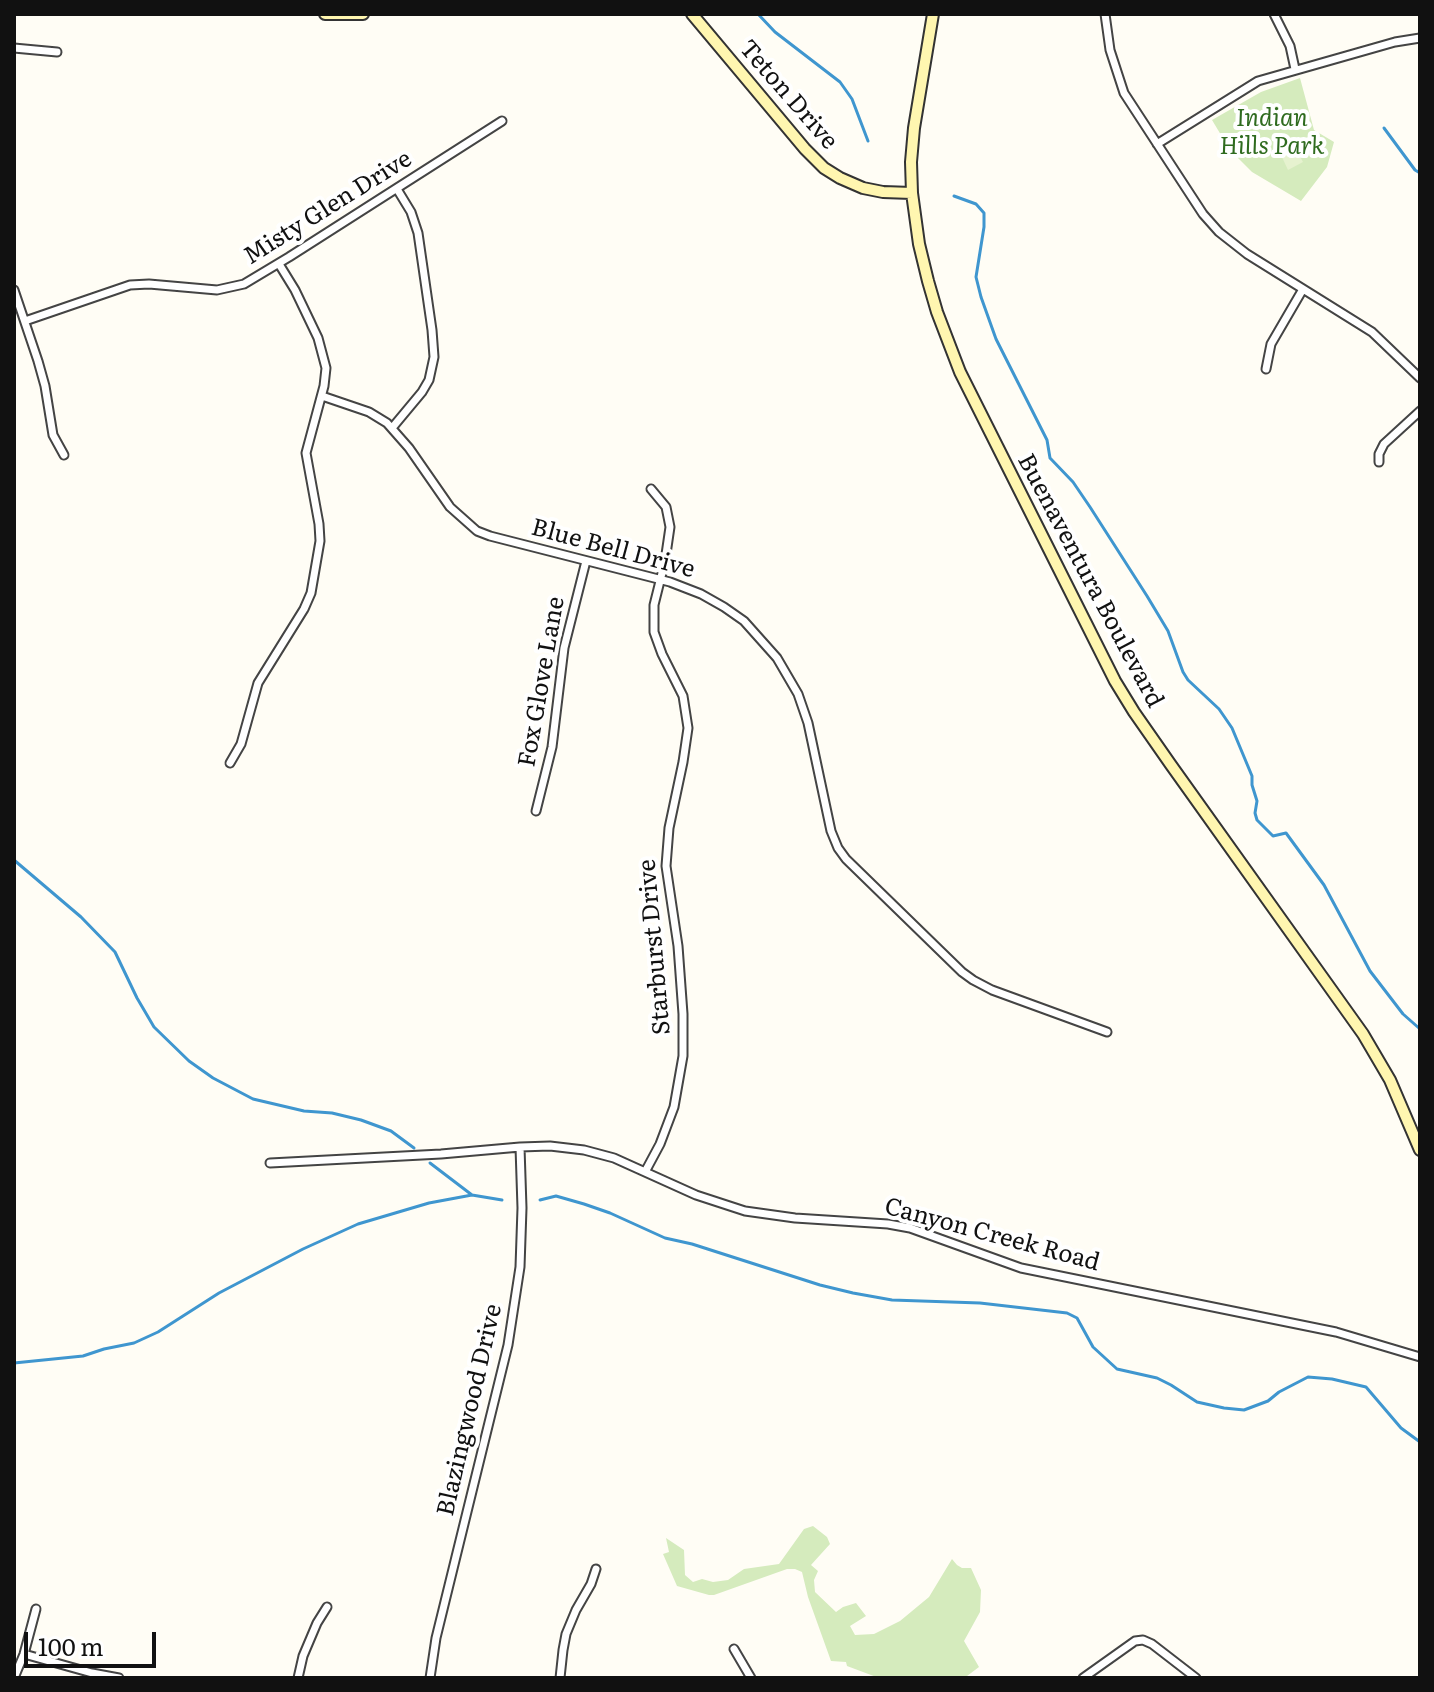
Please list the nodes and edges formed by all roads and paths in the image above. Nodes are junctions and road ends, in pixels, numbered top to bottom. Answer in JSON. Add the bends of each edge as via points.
{"nodes":[{"id":1,"x":325,"y":14,"type":"edge"},
{"id":2,"x":363,"y":14,"type":"edge"},
{"id":3,"x":692,"y":14,"type":"edge"},
{"id":4,"x":933,"y":14,"type":"edge"},
{"id":5,"x":1105,"y":14,"type":"edge"},
{"id":6,"x":1274,"y":14,"type":"edge"},
{"id":7,"x":1420,"y":38,"type":"edge"},
{"id":8,"x":14,"y":48,"type":"edge"},
{"id":9,"x":57,"y":52,"type":"dead end"},
{"id":10,"x":1295,"y":69,"type":"junction"},
{"id":11,"x":502,"y":121,"type":"dead end"},
{"id":12,"x":1157,"y":144,"type":"junction"},
{"id":13,"x":397,"y":189,"type":"junction"},
{"id":14,"x":912,"y":193,"type":"junction"},
{"id":15,"x":279,"y":264,"type":"junction"},
{"id":16,"x":1303,"y":289,"type":"junction"},
{"id":17,"x":14,"y":290,"type":"edge"},
{"id":18,"x":25,"y":321,"type":"junction"},
{"id":19,"x":1266,"y":369,"type":"dead end"},
{"id":20,"x":1420,"y":378,"type":"edge"},
{"id":21,"x":322,"y":396,"type":"junction"},
{"id":22,"x":1420,"y":411,"type":"edge"},
{"id":23,"x":392,"y":428,"type":"junction"},
{"id":24,"x":64,"y":455,"type":"dead end"},
{"id":25,"x":1379,"y":462,"type":"dead end"},
{"id":26,"x":651,"y":489,"type":"dead end"},
{"id":27,"x":586,"y":561,"type":"junction"},
{"id":28,"x":660,"y":579,"type":"junction"},
{"id":29,"x":230,"y":763,"type":"dead end"},
{"id":30,"x":536,"y":811,"type":"dead end"},
{"id":31,"x":1107,"y":1032,"type":"dead end"},
{"id":32,"x":520,"y":1147,"type":"junction"},
{"id":33,"x":1420,"y":1150,"type":"edge"},
{"id":34,"x":270,"y":1163,"type":"dead end"},
{"id":35,"x":645,"y":1172,"type":"junction"},
{"id":36,"x":1420,"y":1357,"type":"edge"},
{"id":37,"x":596,"y":1569,"type":"dead end"},
{"id":38,"x":327,"y":1607,"type":"dead end"},
{"id":39,"x":36,"y":1609,"type":"dead end"},
{"id":40,"x":734,"y":1649,"type":"dead end"},
{"id":41,"x":24,"y":1654,"type":"junction"},
{"id":42,"x":14,"y":1678,"type":"edge"},
{"id":43,"x":119,"y":1678,"type":"edge"},
{"id":44,"x":298,"y":1678,"type":"edge"},
{"id":45,"x":430,"y":1678,"type":"edge"},
{"id":46,"x":560,"y":1678,"type":"edge"},
{"id":47,"x":751,"y":1678,"type":"edge"},
{"id":48,"x":1083,"y":1678,"type":"edge"},
{"id":49,"x":1196,"y":1678,"type":"edge"}],
"edges":[{"from":1,"to":2,"type":"main road"},
{"from":3,"to":14,"type":"main road","name":"Teton Drive","via":[[824,168],[863,188]]},
{"from":4,"to":14,"type":"main road","name":"Buenaventura Boulevard","via":[[914,128]]},
{"from":5,"to":12,"type":"street","via":[[1120,83]]},
{"from":6,"to":10,"type":"street"},
{"from":7,"to":10,"type":"street"},
{"from":8,"to":9,"type":"street"},
{"from":10,"to":12,"type":"street","via":[[1258,81]]},
{"from":11,"to":13,"type":"street","name":"Misty Glen Drive"},
{"from":12,"to":16,"type":"street","via":[[1219,232]]},
{"from":13,"to":15,"type":"street","name":"Misty Glen Drive"},
{"from":13,"to":23,"type":"street","via":[[418,233],[434,357],[422,392]]},
{"from":14,"to":33,"type":"main road","name":"Buenaventura Boulevard","via":[[928,281],[955,360],[1115,681],[1363,1034],[1385,1068]]},
{"from":15,"to":18,"type":"street","name":"Misty Glen Drive","via":[[232,288],[130,285]]},
{"from":15,"to":21,"type":"street","via":[[321,346],[326,368]]},
{"from":16,"to":19,"type":"street","via":[[1271,344]]},
{"from":16,"to":20,"type":"street","via":[[1372,332]]},
{"from":17,"to":18,"type":"street"},
{"from":18,"to":24,"type":"street","via":[[53,435]]},
{"from":21,"to":23,"type":"street","name":"Blue Bell Drive","via":[[369,412]]},
{"from":21,"to":29,"type":"street","via":[[306,453],[320,532],[311,593],[258,683],[241,744]]},
{"from":22,"to":25,"type":"street","via":[[1384,444]]},
{"from":23,"to":27,"type":"street","name":"Blue Bell Drive","via":[[450,507],[472,528]]},
{"from":26,"to":28,"type":"street","name":"Starburst Drive","via":[[666,507],[670,527]]},
{"from":27,"to":28,"type":"street","name":"Blue Bell Drive"},
{"from":27,"to":30,"type":"street","name":"Fox Glove Lane","via":[[564,648],[552,747]]},
{"from":28,"to":31,"type":"street","name":"Blue Bell Drive","via":[[731,612],[783,667],[805,713],[831,831],[850,865],[973,980]]},
{"from":28,"to":35,"type":"street","name":"Starburst Drive","via":[[654,632],[683,696],[688,728],[666,866],[678,946],[683,1056],[674,1107]]},
{"from":32,"to":34,"type":"street","name":"Canyon Creek Road"},
{"from":32,"to":35,"type":"street","name":"Canyon Creek Road","via":[[584,1150]]},
{"from":32,"to":45,"type":"street","name":"Blazingwood Drive","via":[[520,1267],[508,1345]]},
{"from":35,"to":36,"type":"street","name":"Canyon Creek Road","via":[[730,1207],[910,1228],[1021,1268],[1336,1332]]},
{"from":37,"to":46,"type":"street","via":[[566,1634]]},
{"from":38,"to":44,"type":"street"},
{"from":39,"to":41,"type":"street"},
{"from":40,"to":47,"type":"street"},
{"from":41,"to":42,"type":"street"},
{"from":41,"to":43,"type":"street"},
{"from":48,"to":49,"type":"street","via":[[1143,1640]]}]}
